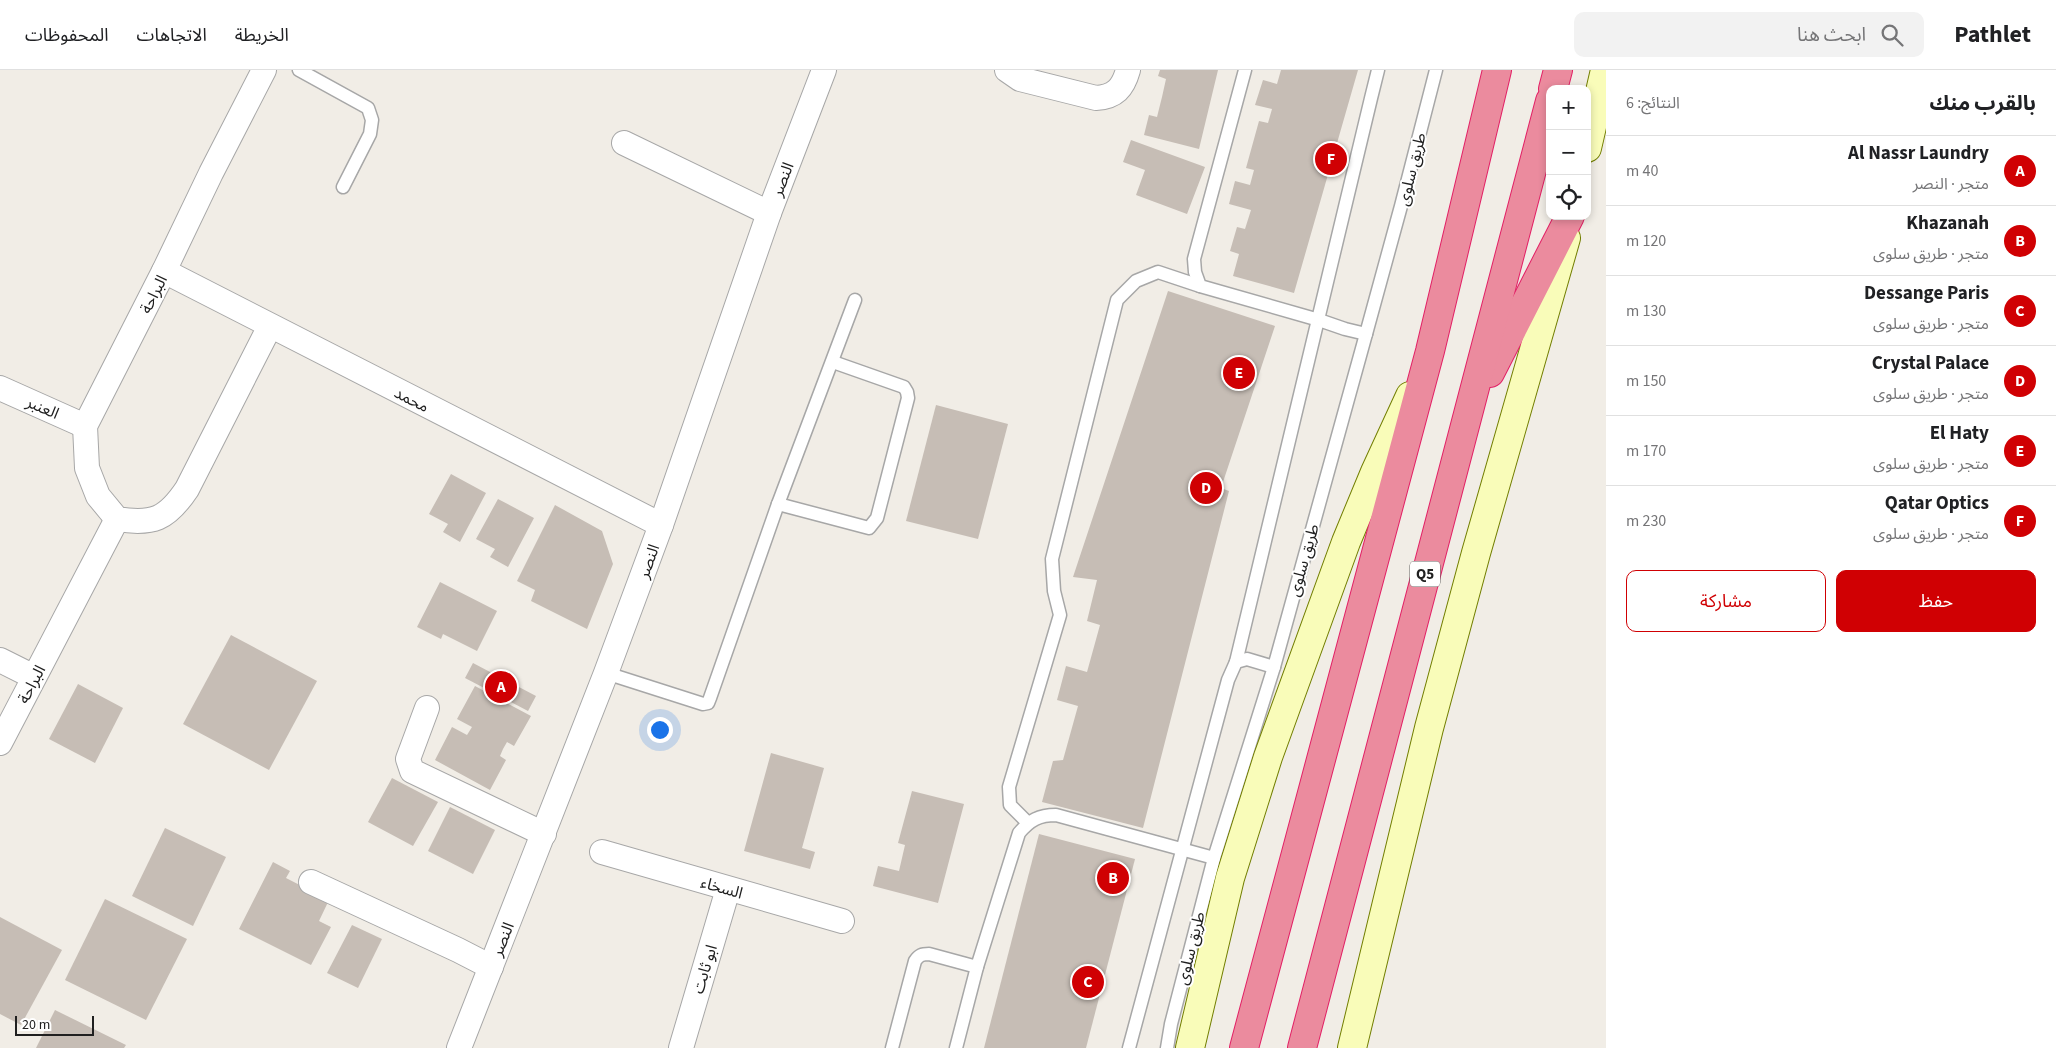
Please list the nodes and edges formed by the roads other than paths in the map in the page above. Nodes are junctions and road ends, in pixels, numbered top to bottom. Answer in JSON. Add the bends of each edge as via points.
{"nodes":[{"id":1,"x":264,"y":70,"type":"edge"},
{"id":2,"x":299,"y":70,"type":"edge"},
{"id":3,"x":824,"y":70,"type":"edge"},
{"id":4,"x":1007,"y":70,"type":"edge"},
{"id":5,"x":1128,"y":70,"type":"edge"},
{"id":6,"x":1245,"y":70,"type":"edge"},
{"id":7,"x":1378,"y":70,"type":"edge"},
{"id":8,"x":1436,"y":70,"type":"edge"},
{"id":9,"x":1497,"y":70,"type":"edge"},
{"id":10,"x":1558,"y":70,"type":"edge"},
{"id":11,"x":1605,"y":70,"type":"edge"},
{"id":12,"x":1554,"y":85,"type":"edge"},
{"id":13,"x":1546,"y":116,"type":"edge"},
{"id":14,"x":1591,"y":131,"type":"edge"},
{"id":15,"x":624,"y":143,"type":"dead end"},
{"id":16,"x":343,"y":187,"type":"dead end"},
{"id":17,"x":769,"y":213,"type":"junction"},
{"id":18,"x":1569,"y":220,"type":"edge"},
{"id":19,"x":1570,"y":220,"type":"edge"},
{"id":20,"x":164,"y":272,"type":"junction"},
{"id":21,"x":1200,"y":286,"type":"junction"},
{"id":22,"x":855,"y":300,"type":"dead end"},
{"id":23,"x":1319,"y":320,"type":"junction"},
{"id":24,"x":270,"y":326,"type":"junction"},
{"id":25,"x":1366,"y":334,"type":"junction"},
{"id":26,"x":1430,"y":351,"type":"junction"},
{"id":27,"x":833,"y":362,"type":"junction"},
{"id":28,"x":0,"y":388,"type":"edge"},
{"id":29,"x":1466,"y":418,"type":"junction"},
{"id":30,"x":85,"y":426,"type":"junction"},
{"id":31,"x":778,"y":504,"type":"junction"},
{"id":32,"x":117,"y":519,"type":"junction"},
{"id":33,"x":661,"y":526,"type":"junction"},
{"id":34,"x":0,"y":660,"type":"edge"},
{"id":35,"x":1236,"y":662,"type":"junction"},
{"id":36,"x":1274,"y":667,"type":"junction"},
{"id":37,"x":606,"y":673,"type":"junction"},
{"id":38,"x":34,"y":677,"type":"junction"},
{"id":39,"x":427,"y":708,"type":"dead end"},
{"id":40,"x":0,"y":743,"type":"edge"},
{"id":41,"x":1028,"y":823,"type":"junction"},
{"id":42,"x":544,"y":834,"type":"junction"},
{"id":43,"x":1182,"y":849,"type":"junction"},
{"id":44,"x":602,"y":852,"type":"dead end"},
{"id":45,"x":1214,"y":858,"type":"junction"},
{"id":46,"x":311,"y":882,"type":"dead end"},
{"id":47,"x":728,"y":889,"type":"junction"},
{"id":48,"x":842,"y":921,"type":"dead end"},
{"id":49,"x":491,"y":967,"type":"junction"},
{"id":50,"x":978,"y":967,"type":"junction"},
{"id":51,"x":459,"y":1048,"type":"edge"},
{"id":52,"x":681,"y":1048,"type":"edge"},
{"id":53,"x":892,"y":1048,"type":"edge"},
{"id":54,"x":956,"y":1048,"type":"edge"},
{"id":55,"x":1129,"y":1048,"type":"edge"},
{"id":56,"x":1167,"y":1048,"type":"edge"},
{"id":57,"x":1190,"y":1048,"type":"edge"},
{"id":58,"x":1244,"y":1048,"type":"edge"},
{"id":59,"x":1302,"y":1048,"type":"edge"},
{"id":60,"x":1352,"y":1048,"type":"edge"}],
"edges":[{"from":1,"to":20,"type":"street","name":"البراحة"},
{"from":2,"to":16,"type":"lane","via":[[368,108],[372,120],[370,134]]},
{"from":3,"to":17,"type":"street","name":"النصر"},
{"from":4,"to":5,"type":"street","via":[[1020,79],[1106,98],[1122,87]]},
{"from":6,"to":21,"type":"lane","via":[[1194,259]]},
{"from":7,"to":23,"type":"lane"},
{"from":8,"to":25,"type":"lane","name":"طريق سلوى"},
{"from":9,"to":26,"type":"highway","name":"طريق سلوى"},
{"from":10,"to":12,"type":"highway"},
{"from":11,"to":14,"type":"main road"},
{"from":13,"to":29,"type":"highway","number":"Q5"},
{"from":15,"to":17,"type":"street"},
{"from":17,"to":33,"type":"street","name":"النصر"},
{"from":18,"to":29,"type":"highway"},
{"from":19,"to":60,"type":"main road","via":[[1429,728]]},
{"from":20,"to":24,"type":"street","name":"محمد"},
{"from":20,"to":30,"type":"street","name":"البراحة"},
{"from":21,"to":23,"type":"lane"},
{"from":21,"to":41,"type":"lane","via":[[1158,272],[1136,281],[1117,300],[1052,559],[1054,591],[1060,615],[1009,787],[1010,805]]},
{"from":22,"to":27,"type":"lane"},
{"from":23,"to":25,"type":"lane"},
{"from":23,"to":35,"type":"lane"},
{"from":24,"to":32,"type":"street","via":[[188,489],[176,506],[158,518],[137,523]]},
{"from":24,"to":33,"type":"street","name":"محمد"},
{"from":25,"to":36,"type":"lane","name":"طريق سلوى"},
{"from":26,"to":57,"type":"main road","name":"طريق سلوى","via":[[1350,534],[1268,757],[1230,878]]},
{"from":26,"to":58,"type":"highway","name":"طريق سلوى"},
{"from":27,"to":31,"type":"lane"},
{"from":27,"to":31,"type":"lane","via":[[904,387],[907,392],[877,518],[869,528]]},
{"from":28,"to":30,"type":"street","name":"العنبر"},
{"from":29,"to":59,"type":"highway","number":"Q5"},
{"from":30,"to":32,"type":"street","name":"البراحة","via":[[87,468],[98,496]]},
{"from":31,"to":37,"type":"lane","via":[[708,703]]},
{"from":32,"to":38,"type":"street","name":"البراحة"},
{"from":33,"to":37,"type":"street","name":"النصر"},
{"from":34,"to":38,"type":"street"},
{"from":35,"to":36,"type":"lane","via":[[1247,660]]},
{"from":35,"to":43,"type":"lane","via":[[1228,680]]},
{"from":36,"to":45,"type":"lane","name":"طريق سلوى"},
{"from":37,"to":42,"type":"street","name":"النصر"},
{"from":38,"to":40,"type":"street","name":"البراحة"},
{"from":39,"to":42,"type":"street","via":[[408,759],[412,771]]},
{"from":41,"to":43,"type":"lane","via":[[1042,815],[1056,815]]},
{"from":41,"to":50,"type":"lane","via":[[1019,833]]},
{"from":42,"to":49,"type":"street","name":"النصر"},
{"from":43,"to":45,"type":"lane"},
{"from":43,"to":55,"type":"lane"},
{"from":44,"to":47,"type":"street","name":"السخاء"},
{"from":45,"to":56,"type":"lane","name":"طريق سلوى"},
{"from":46,"to":49,"type":"street"},
{"from":47,"to":48,"type":"street","name":"السخاء"},
{"from":47,"to":52,"type":"street","name":"ابو ثابت"},
{"from":49,"to":51,"type":"street","name":"النصر"},
{"from":50,"to":53,"type":"lane","via":[[929,954],[918,956]]},
{"from":50,"to":54,"type":"lane"}]}
